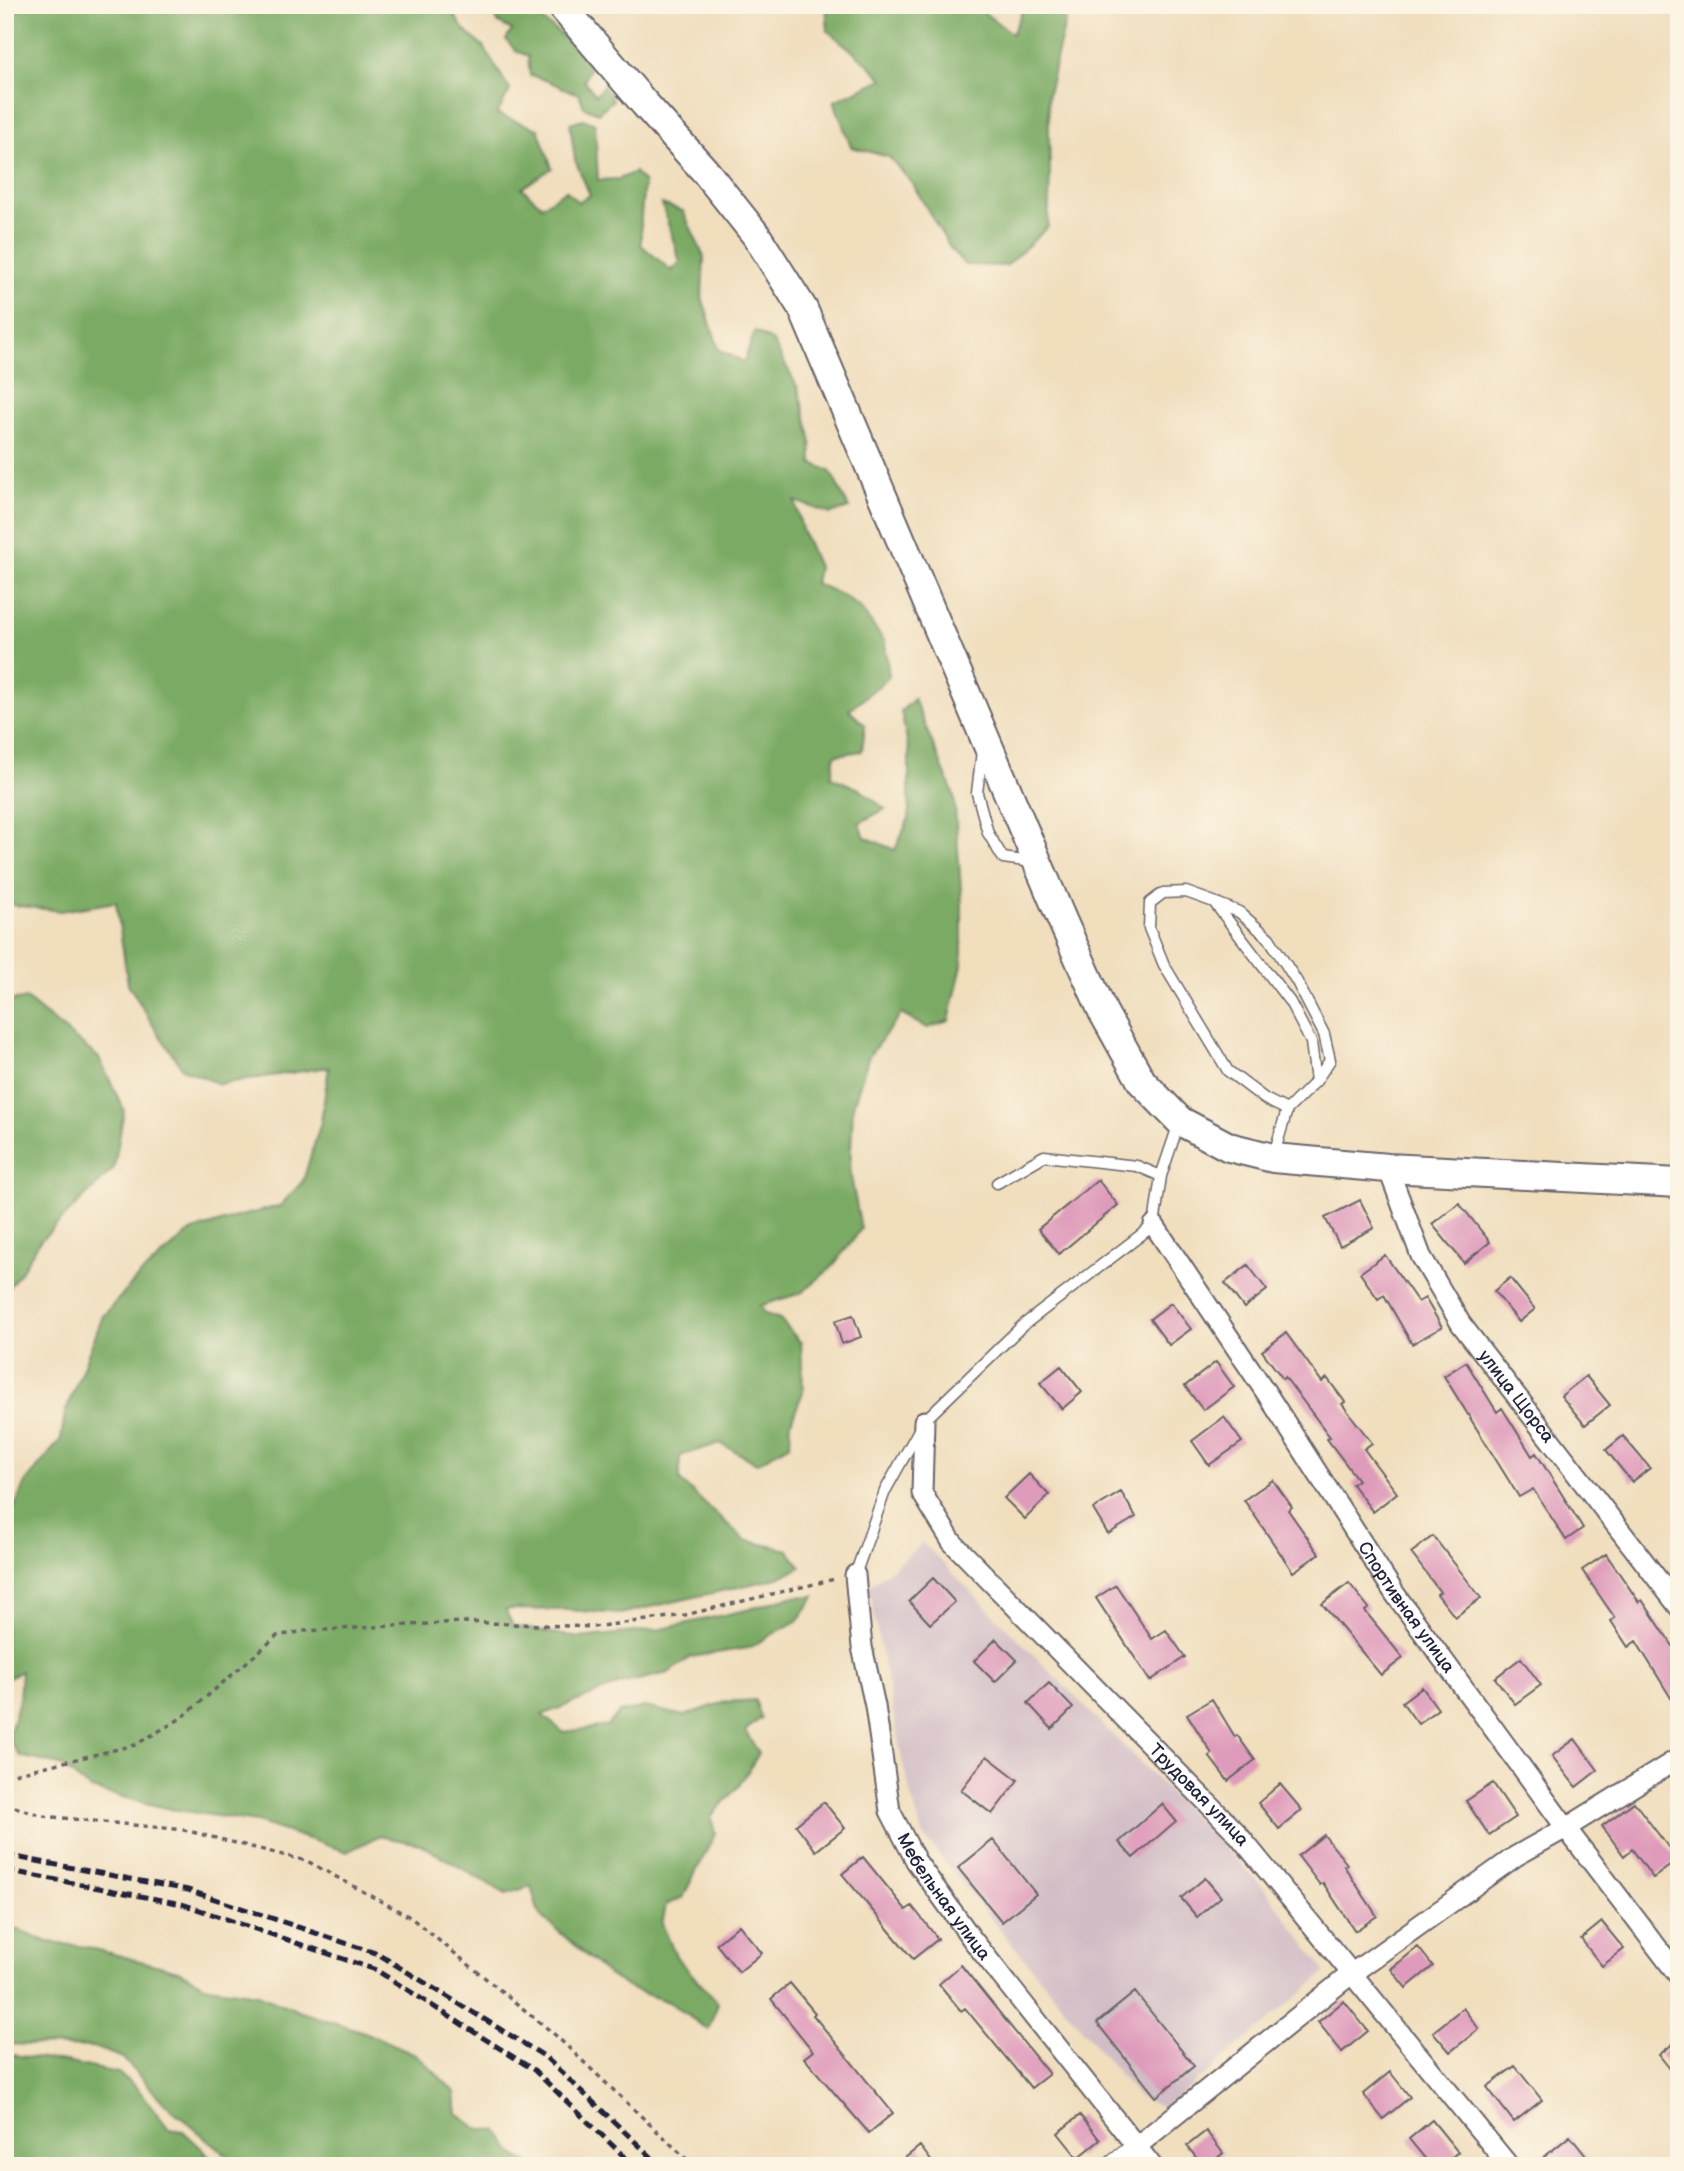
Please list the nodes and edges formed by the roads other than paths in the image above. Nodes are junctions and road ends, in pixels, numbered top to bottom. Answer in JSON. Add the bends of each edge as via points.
{"nodes":[{"id":1,"x":561,"y":5,"type":"edge"},
{"id":2,"x":1214,"y":902,"type":"junction"},
{"id":3,"x":1316,"y":1081,"type":"junction"},
{"id":4,"x":1287,"y":1110,"type":"junction"},
{"id":5,"x":1180,"y":1121,"type":"junction"},
{"id":6,"x":1273,"y":1158,"type":"junction"},
{"id":7,"x":1388,"y":1168,"type":"junction"},
{"id":8,"x":1161,"y":1176,"type":"junction"},
{"id":9,"x":997,"y":1183,"type":"dead end"},
{"id":10,"x":1679,"y":1183,"type":"edge"},
{"id":11,"x":1154,"y":1225,"type":"junction"},
{"id":12,"x":924,"y":1421,"type":"junction"},
{"id":13,"x":855,"y":1575,"type":"joint"},
{"id":14,"x":1679,"y":1606,"type":"edge"},
{"id":15,"x":1679,"y":1758,"type":"edge"},
{"id":16,"x":1566,"y":1828,"type":"junction"},
{"id":17,"x":1351,"y":1975,"type":"junction"},
{"id":18,"x":1679,"y":1976,"type":"edge"},
{"id":19,"x":1136,"y":2145,"type":"junction"},
{"id":20,"x":1112,"y":2166,"type":"edge"},
{"id":21,"x":1152,"y":2166,"type":"edge"},
{"id":22,"x":1509,"y":2166,"type":"edge"}],
"edges":[{"from":1,"to":5,"type":"main road","via":[[748,224],[803,309],[1103,1012],[1142,1082]]},
{"from":2,"to":3,"type":"lane","via":[[1290,1002],[1311,1042]]},
{"from":2,"to":3,"type":"lane","via":[[1239,912],[1269,937],[1297,982],[1324,1034],[1330,1060]]},
{"from":2,"to":4,"type":"lane","via":[[1186,892],[1163,893],[1150,903],[1149,928],[1164,965],[1228,1071]]},
{"from":3,"to":4,"type":"lane"},
{"from":4,"to":6,"type":"lane"},
{"from":5,"to":6,"type":"main road","via":[[1229,1147]]},
{"from":5,"to":8,"type":"lane"},
{"from":6,"to":7,"type":"main road"},
{"from":7,"to":10,"type":"main road"},
{"from":7,"to":14,"type":"street","name":"улица Щорса","via":[[1421,1256],[1461,1324]]},
{"from":8,"to":9,"type":"lane","via":[[1137,1166],[1044,1156]]},
{"from":8,"to":11,"type":"lane"},
{"from":11,"to":12,"type":"lane","via":[[1022,1326]]},
{"from":11,"to":16,"type":"street","name":"Спортивная улица","via":[[1395,1594]]},
{"from":12,"to":13,"type":"lane","via":[[885,1492]]},
{"from":12,"to":17,"type":"street","name":"Трудовая улица","via":[[922,1493],[952,1542],[1236,1832]]},
{"from":13,"to":19,"type":"street","name":"Мебельная улица","via":[[862,1647],[890,1811],[916,1861],[972,1939]]},
{"from":15,"to":16,"type":"street"},
{"from":16,"to":17,"type":"street","via":[[1516,1856]]},
{"from":16,"to":18,"type":"street","name":"Спортивная улица"},
{"from":17,"to":19,"type":"street"},
{"from":17,"to":22,"type":"street","name":"Трудовая улица"},
{"from":19,"to":20,"type":"street"},
{"from":19,"to":21,"type":"street","name":"Мебельная улица"}]}
